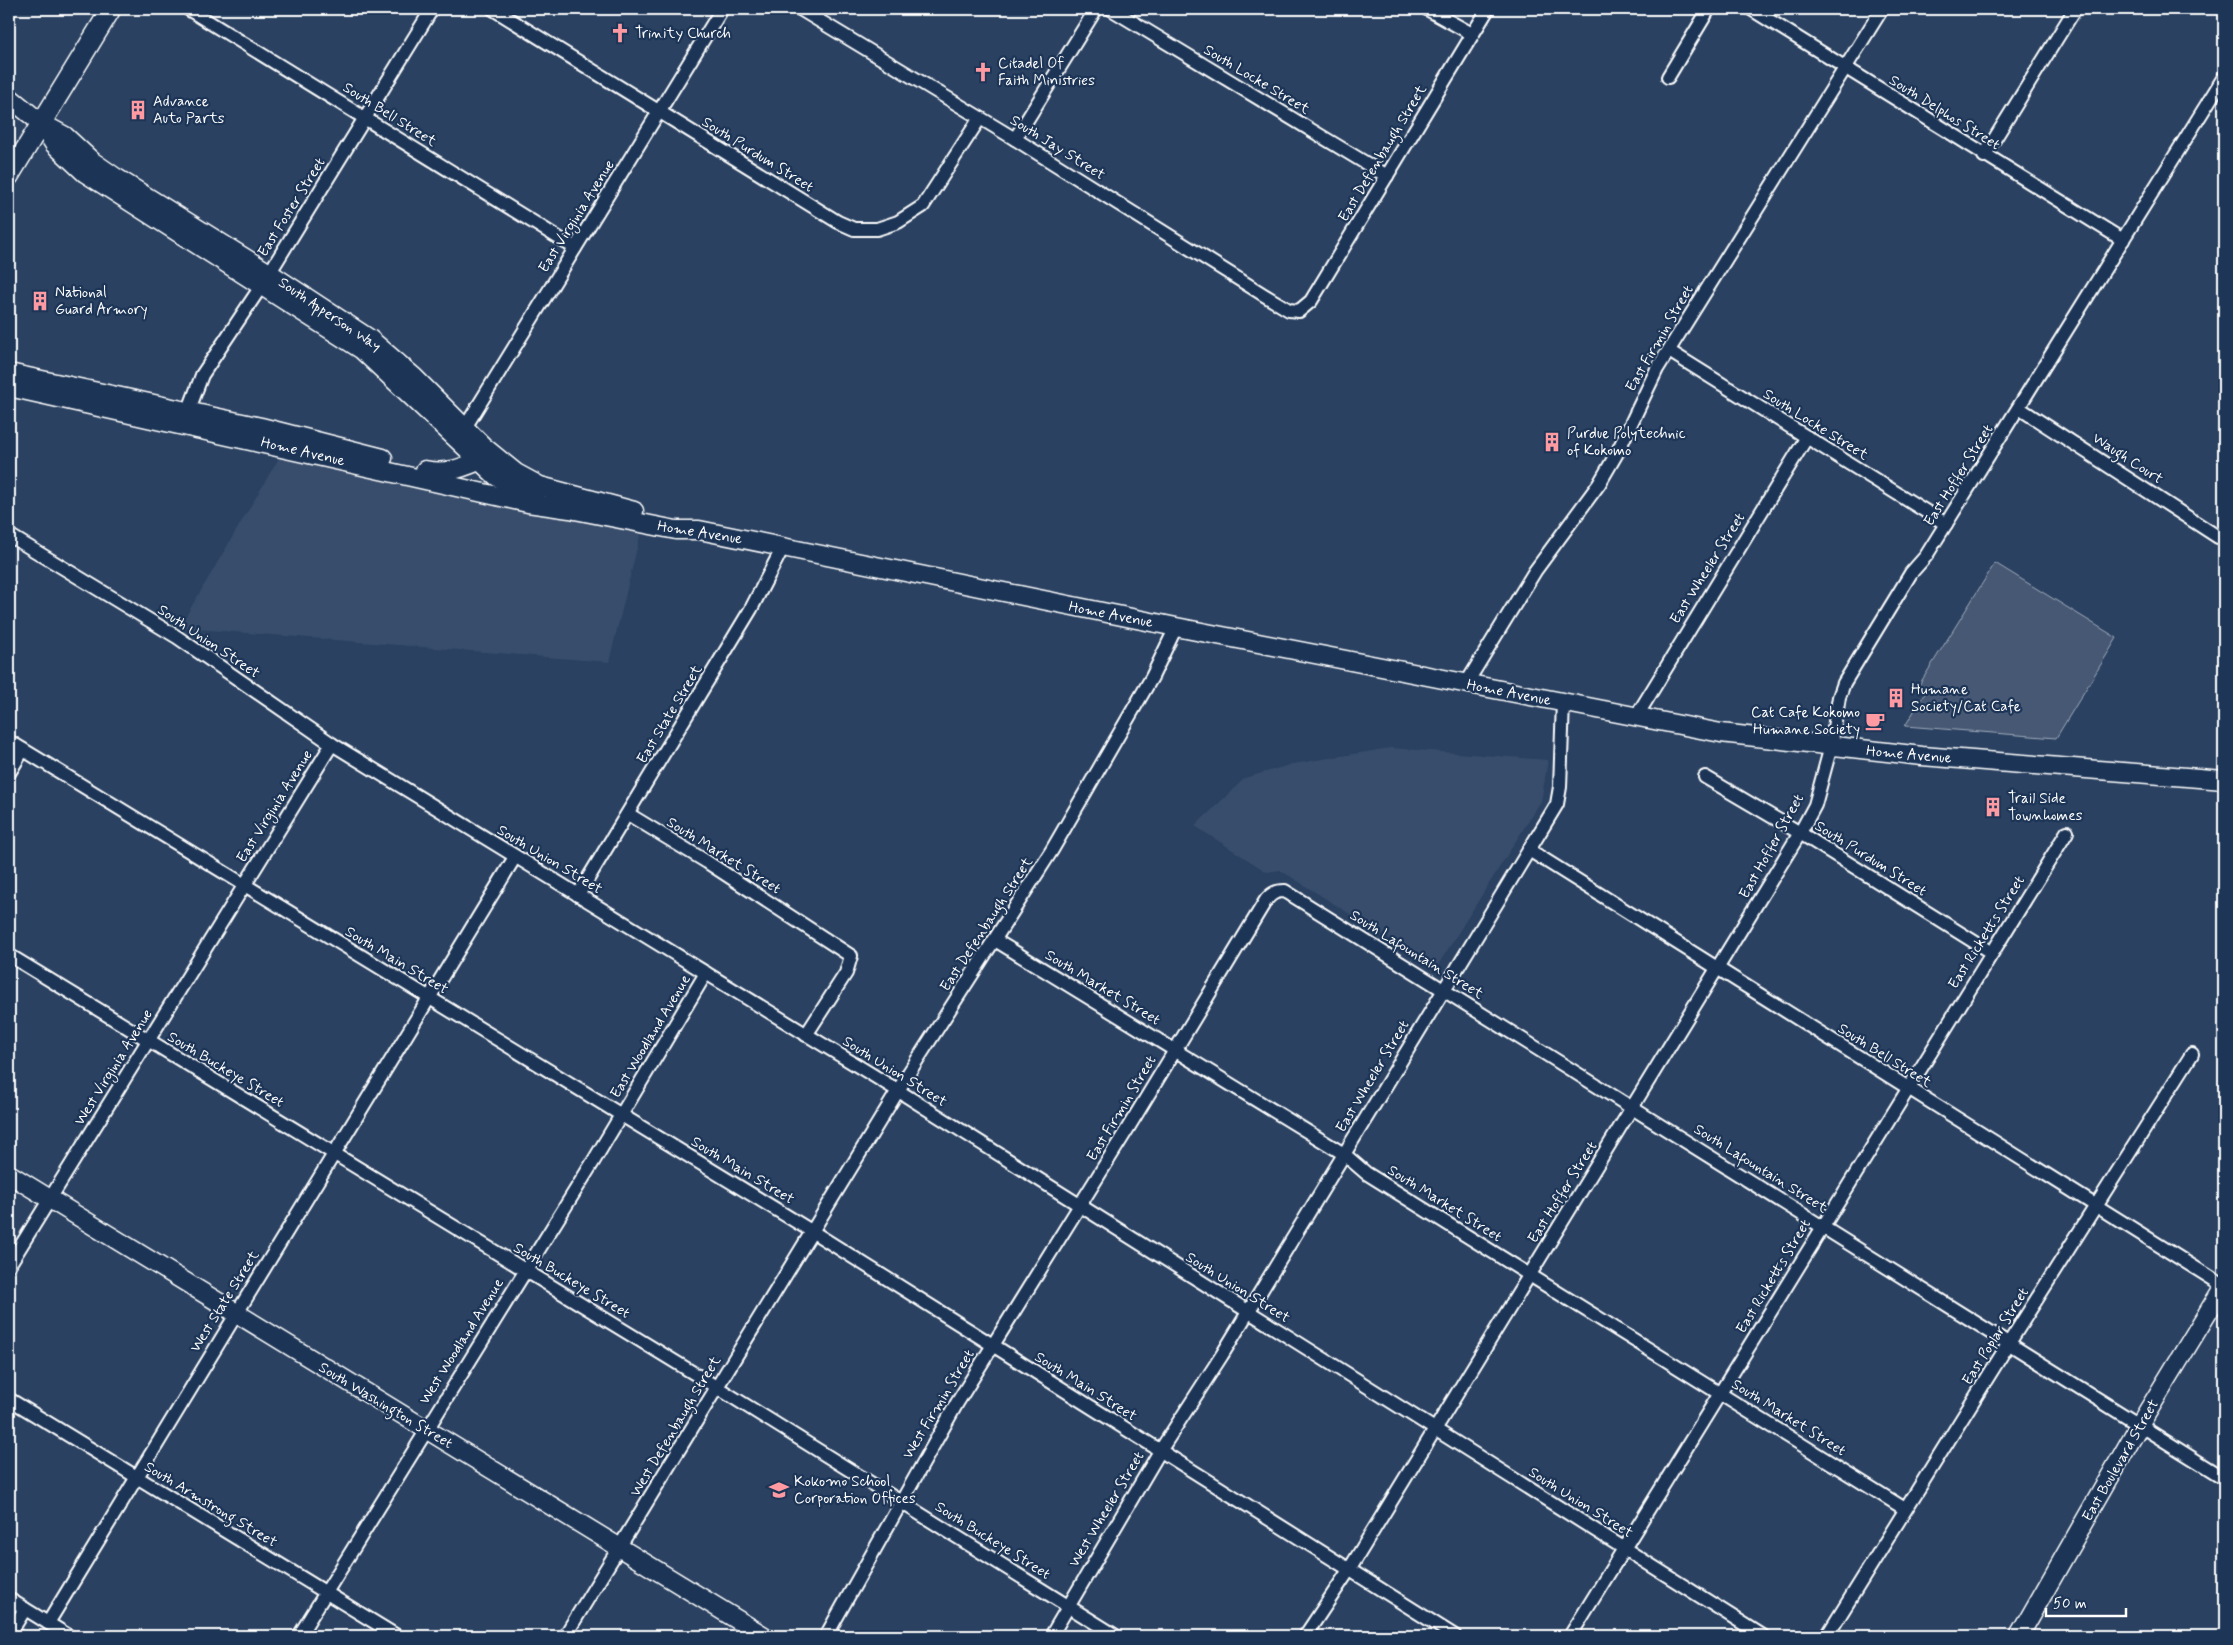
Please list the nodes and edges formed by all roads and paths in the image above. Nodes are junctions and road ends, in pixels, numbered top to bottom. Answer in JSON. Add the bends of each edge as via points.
{"nodes":[{"id":1,"x":111,"y":9,"type":"edge"},
{"id":2,"x":188,"y":9,"type":"edge"},
{"id":3,"x":432,"y":9,"type":"edge"},
{"id":4,"x":492,"y":9,"type":"edge"},
{"id":5,"x":722,"y":9,"type":"edge"},
{"id":6,"x":800,"y":9,"type":"edge"},
{"id":7,"x":1096,"y":9,"type":"edge"},
{"id":8,"x":1111,"y":9,"type":"edge"},
{"id":9,"x":1427,"y":9,"type":"edge"},
{"id":10,"x":1488,"y":9,"type":"edge"},
{"id":11,"x":1709,"y":9,"type":"edge"},
{"id":12,"x":1751,"y":9,"type":"edge"},
{"id":13,"x":1882,"y":9,"type":"edge"},
{"id":14,"x":2075,"y":9,"type":"edge"},
{"id":15,"x":1472,"y":34,"type":"junction"},
{"id":16,"x":1846,"y":67,"type":"junction"},
{"id":17,"x":1668,"y":77,"type":"dead end"},
{"id":18,"x":2224,"y":77,"type":"edge"},
{"id":19,"x":9,"y":98,"type":"edge"},
{"id":20,"x":660,"y":112,"type":"junction"},
{"id":21,"x":365,"y":118,"type":"junction"},
{"id":22,"x":980,"y":118,"type":"junction"},
{"id":23,"x":41,"y":122,"type":"junction"},
{"id":24,"x":1015,"y":139,"type":"junction"},
{"id":25,"x":1984,"y":156,"type":"junction"},
{"id":26,"x":9,"y":176,"type":"edge"},
{"id":27,"x":1387,"y":176,"type":"junction"},
{"id":28,"x":2123,"y":240,"type":"junction"},
{"id":29,"x":575,"y":248,"type":"junction"},
{"id":30,"x":266,"y":279,"type":"junction"},
{"id":31,"x":1299,"y":311,"type":"joint"},
{"id":32,"x":1669,"y":351,"type":"junction"},
{"id":33,"x":9,"y":373,"type":"edge"},
{"id":34,"x":9,"y":387,"type":"edge"},
{"id":35,"x":2019,"y":408,"type":"junction"},
{"id":36,"x":186,"y":418,"type":"junction"},
{"id":37,"x":461,"y":434,"type":"junction"},
{"id":38,"x":1807,"y":437,"type":"junction"},
{"id":39,"x":486,"y":458,"type":"junction"},
{"id":40,"x":570,"y":508,"type":"junction"},
{"id":41,"x":1946,"y":524,"type":"junction"},
{"id":42,"x":699,"y":530,"type":"junction"},
{"id":43,"x":9,"y":535,"type":"edge"},
{"id":44,"x":2218,"y":536,"type":"dead end"},
{"id":45,"x":783,"y":547,"type":"junction"},
{"id":46,"x":1176,"y":627,"type":"junction"},
{"id":47,"x":1466,"y":684,"type":"junction"},
{"id":48,"x":1563,"y":702,"type":"junction"},
{"id":49,"x":1636,"y":717,"type":"junction"},
{"id":50,"x":9,"y":741,"type":"edge"},
{"id":51,"x":332,"y":744,"type":"junction"},
{"id":52,"x":1831,"y":746,"type":"junction"},
{"id":53,"x":23,"y":750,"type":"junction"},
{"id":54,"x":9,"y":773,"type":"edge"},
{"id":55,"x":1705,"y":777,"type":"dead end"},
{"id":56,"x":2224,"y":780,"type":"edge"},
{"id":57,"x":628,"y":814,"type":"junction"},
{"id":58,"x":1800,"y":832,"type":"junction"},
{"id":59,"x":2067,"y":832,"type":"dead end"},
{"id":60,"x":1529,"y":850,"type":"junction"},
{"id":61,"x":515,"y":857,"type":"junction"},
{"id":62,"x":244,"y":885,"type":"junction"},
{"id":63,"x":1279,"y":891,"type":"joint"},
{"id":64,"x":578,"y":895,"type":"junction"},
{"id":65,"x":995,"y":940,"type":"junction"},
{"id":66,"x":1992,"y":953,"type":"junction"},
{"id":67,"x":9,"y":955,"type":"edge"},
{"id":68,"x":1717,"y":969,"type":"junction"},
{"id":69,"x":706,"y":973,"type":"junction"},
{"id":70,"x":1443,"y":990,"type":"junction"},
{"id":71,"x":430,"y":999,"type":"junction"},
{"id":72,"x":806,"y":1035,"type":"junction"},
{"id":73,"x":149,"y":1040,"type":"junction"},
{"id":74,"x":1175,"y":1049,"type":"junction"},
{"id":75,"x":2192,"y":1054,"type":"dead end"},
{"id":76,"x":1909,"y":1089,"type":"junction"},
{"id":77,"x":898,"y":1091,"type":"junction"},
{"id":78,"x":1633,"y":1107,"type":"junction"},
{"id":79,"x":621,"y":1116,"type":"junction"},
{"id":80,"x":334,"y":1154,"type":"junction"},
{"id":81,"x":1344,"y":1154,"type":"junction"},
{"id":82,"x":9,"y":1174,"type":"edge"},
{"id":83,"x":50,"y":1199,"type":"junction"},
{"id":84,"x":1079,"y":1206,"type":"junction"},
{"id":85,"x":2097,"y":1206,"type":"junction"},
{"id":86,"x":1822,"y":1226,"type":"junction"},
{"id":87,"x":813,"y":1232,"type":"junction"},
{"id":88,"x":9,"y":1265,"type":"edge"},
{"id":89,"x":524,"y":1269,"type":"junction"},
{"id":90,"x":1530,"y":1274,"type":"junction"},
{"id":91,"x":2224,"y":1286,"type":"edge"},
{"id":92,"x":1247,"y":1312,"type":"junction"},
{"id":93,"x":235,"y":1313,"type":"junction"},
{"id":94,"x":2009,"y":1343,"type":"junction"},
{"id":95,"x":992,"y":1345,"type":"junction"},
{"id":96,"x":718,"y":1388,"type":"junction"},
{"id":97,"x":1722,"y":1394,"type":"junction"},
{"id":98,"x":9,"y":1399,"type":"edge"},
{"id":99,"x":2140,"y":1424,"type":"junction"},
{"id":100,"x":426,"y":1429,"type":"junction"},
{"id":101,"x":1435,"y":1429,"type":"junction"},
{"id":102,"x":1160,"y":1451,"type":"junction"},
{"id":103,"x":137,"y":1477,"type":"junction"},
{"id":104,"x":2224,"y":1478,"type":"edge"},
{"id":105,"x":900,"y":1502,"type":"junction"},
{"id":106,"x":1905,"y":1508,"type":"junction"},
{"id":107,"x":620,"y":1548,"type":"junction"},
{"id":108,"x":1624,"y":1549,"type":"junction"},
{"id":109,"x":1349,"y":1570,"type":"junction"},
{"id":110,"x":326,"y":1593,"type":"junction"},
{"id":111,"x":9,"y":1600,"type":"edge"},
{"id":112,"x":1068,"y":1606,"type":"junction"},
{"id":113,"x":25,"y":1609,"type":"junction"},
{"id":114,"x":48,"y":1623,"type":"junction"},
{"id":115,"x":9,"y":1635,"type":"edge"},
{"id":116,"x":69,"y":1636,"type":"edge"},
{"id":117,"x":299,"y":1636,"type":"edge"},
{"id":118,"x":397,"y":1636,"type":"edge"},
{"id":119,"x":565,"y":1636,"type":"edge"},
{"id":120,"x":764,"y":1636,"type":"edge"},
{"id":121,"x":826,"y":1636,"type":"edge"},
{"id":122,"x":1051,"y":1636,"type":"edge"},
{"id":123,"x":1116,"y":1636,"type":"edge"},
{"id":124,"x":1306,"y":1636,"type":"edge"},
{"id":125,"x":1454,"y":1636,"type":"edge"},
{"id":126,"x":1570,"y":1636,"type":"edge"},
{"id":127,"x":1763,"y":1636,"type":"edge"},
{"id":128,"x":1827,"y":1636,"type":"edge"},
{"id":129,"x":2019,"y":1636,"type":"edge"}],
"edges":[{"from":1,"to":23,"type":"main road"},
{"from":2,"to":21,"type":"street","name":"South Bell Street"},
{"from":3,"to":21,"type":"street","name":"East Foster Street"},
{"from":4,"to":20,"type":"street","name":"South Purdum Street"},
{"from":5,"to":20,"type":"street","name":"East Virginia Avenue"},
{"from":6,"to":22,"type":"street","name":"South Jay Street"},
{"from":7,"to":24,"type":"street"},
{"from":8,"to":27,"type":"street","name":"South Locke Street"},
{"from":9,"to":15,"type":"street"},
{"from":10,"to":15,"type":"street","name":"East Defenbaugh Street"},
{"from":11,"to":17,"type":"street"},
{"from":12,"to":16,"type":"street","name":"South Delphos Street"},
{"from":13,"to":16,"type":"street","name":"East Firmin Street"},
{"from":14,"to":25,"type":"street"},
{"from":15,"to":27,"type":"street","name":"East Defenbaugh Street"},
{"from":16,"to":25,"type":"street","name":"South Delphos Street"},
{"from":16,"to":32,"type":"street","name":"East Firmin Street"},
{"from":18,"to":28,"type":"street","name":"East Hoffer Street"},
{"from":19,"to":23,"type":"main road","name":"South Apperson Way"},
{"from":20,"to":22,"type":"street","name":"South Purdum Street","via":[[838,222],[864,230],[898,222],[923,206]]},
{"from":20,"to":29,"type":"street","name":"East Virginia Avenue"},
{"from":21,"to":29,"type":"street","name":"South Bell Street"},
{"from":21,"to":30,"type":"street","name":"East Foster Street"},
{"from":22,"to":24,"type":"street","name":"South Jay Street"},
{"from":23,"to":26,"type":"main road"},
{"from":23,"to":30,"type":"main road","name":"South Apperson Way","via":[[54,144],[85,173]]},
{"from":24,"to":31,"type":"street","name":"South Jay Street","via":[[1264,296],[1289,310]]},
{"from":25,"to":28,"type":"street","name":"South Delphos Street"},
{"from":27,"to":31,"type":"street","name":"East Defenbaugh Street","via":[[1311,301]]},
{"from":28,"to":35,"type":"street","name":"East Hoffer Street"},
{"from":29,"to":37,"type":"street","name":"East Virginia Avenue"},
{"from":30,"to":36,"type":"street","name":"East Foster Street","via":[[202,375]]},
{"from":30,"to":37,"type":"main road","name":"South Apperson Way","via":[[362,350]]},
{"from":32,"to":38,"type":"street","name":"South Locke Street"},
{"from":32,"to":47,"type":"street","name":"East Firmin Street","via":[[1599,484],[1535,571]]},
{"from":33,"to":36,"type":"main road","name":"Home Avenue"},
{"from":34,"to":36,"type":"main road","name":"Home Avenue"},
{"from":35,"to":41,"type":"street","name":"East Hoffer Street"},
{"from":35,"to":44,"type":"street","name":"Waugh Court"},
{"from":36,"to":39,"type":"main road","name":"Home Avenue","via":[[326,442],[442,473]]},
{"from":36,"to":40,"type":"main road","name":"Home Avenue","via":[[528,503]]},
{"from":37,"to":39,"type":"main road","name":"South Apperson Way"},
{"from":38,"to":41,"type":"street","name":"South Locke Street"},
{"from":38,"to":49,"type":"street","name":"East Wheeler Street"},
{"from":39,"to":40,"type":"main road","name":"South Apperson Way","via":[[512,486]]},
{"from":39,"to":42,"type":"main road","name":"South Apperson Way","via":[[540,486]]},
{"from":40,"to":42,"type":"main road","name":"Home Avenue","via":[[676,530]]},
{"from":41,"to":52,"type":"street","name":"East Hoffer Street","via":[[1844,683]]},
{"from":42,"to":45,"type":"main road","name":"Home Avenue"},
{"from":43,"to":51,"type":"street","name":"South Union Street","via":[[177,637]]},
{"from":45,"to":46,"type":"main road","name":"Home Avenue"},
{"from":45,"to":57,"type":"street","name":"East State Street","via":[[751,610]]},
{"from":46,"to":47,"type":"main road","name":"Home Avenue"},
{"from":46,"to":65,"type":"street","name":"East Defenbaugh Street","via":[[1131,714]]},
{"from":47,"to":48,"type":"main road","name":"Home Avenue"},
{"from":48,"to":49,"type":"main road","name":"Home Avenue"},
{"from":48,"to":60,"type":"street","name":"East Wheeler Street","via":[[1557,804]]},
{"from":49,"to":52,"type":"main road","name":"Home Avenue","via":[[1721,733]]},
{"from":50,"to":53,"type":"street","name":"South Main Street"},
{"from":51,"to":61,"type":"street","name":"South Union Street"},
{"from":51,"to":62,"type":"street","name":"East Virginia Avenue"},
{"from":52,"to":56,"type":"main road","name":"Home Avenue"},
{"from":52,"to":58,"type":"street","name":"East Hoffer Street","via":[[1815,805]]},
{"from":53,"to":54,"type":"street"},
{"from":53,"to":62,"type":"street","name":"South Main Street"},
{"from":55,"to":58,"type":"street","name":"South Purdum Street"},
{"from":57,"to":64,"type":"street","name":"East State Street"},
{"from":57,"to":72,"type":"street","name":"South Market Street","via":[[851,956],[846,973]]},
{"from":58,"to":66,"type":"street","name":"South Purdum Street"},
{"from":58,"to":68,"type":"street","name":"East Hoffer Street"},
{"from":59,"to":66,"type":"street","name":"East Ricketts Street"},
{"from":60,"to":68,"type":"street","name":"South Bell Street"},
{"from":60,"to":70,"type":"street","name":"East Wheeler Street"},
{"from":61,"to":64,"type":"street","name":"South Union Street"},
{"from":61,"to":71,"type":"street"},
{"from":62,"to":71,"type":"street","name":"South Main Street"},
{"from":62,"to":73,"type":"street","name":"West Virginia Avenue"},
{"from":63,"to":70,"type":"street","name":"South Lafountain Street","via":[[1285,890]]},
{"from":63,"to":74,"type":"street","name":"East Firmin Street","via":[[1273,892],[1266,900]]},
{"from":64,"to":69,"type":"street","name":"South Union Street"},
{"from":65,"to":74,"type":"street","name":"South Market Street"},
{"from":65,"to":77,"type":"street","name":"East Defenbaugh Street"},
{"from":66,"to":76,"type":"street","name":"East Ricketts Street"},
{"from":67,"to":73,"type":"street","name":"South Buckeye Street"},
{"from":68,"to":76,"type":"street","name":"South Bell Street"},
{"from":68,"to":78,"type":"street","name":"East Hoffer Street"},
{"from":69,"to":72,"type":"street","name":"South Union Street"},
{"from":69,"to":79,"type":"street","name":"East Woodland Avenue"},
{"from":70,"to":78,"type":"street","name":"South Lafountain Street"},
{"from":70,"to":81,"type":"street","name":"East Wheeler Street"},
{"from":71,"to":79,"type":"street","name":"South Main Street"},
{"from":71,"to":80,"type":"street","name":"West State Street"},
{"from":72,"to":77,"type":"street","name":"South Union Street"},
{"from":73,"to":80,"type":"street","name":"South Buckeye Street"},
{"from":73,"to":83,"type":"street","name":"West Virginia Avenue"},
{"from":74,"to":81,"type":"street","name":"South Market Street"},
{"from":74,"to":84,"type":"street","name":"East Firmin Street"},
{"from":75,"to":85,"type":"street","name":"East Poplar Street"},
{"from":76,"to":85,"type":"street","name":"South Bell Street"},
{"from":76,"to":86,"type":"street","name":"East Ricketts Street"},
{"from":77,"to":84,"type":"street","name":"South Union Street"},
{"from":77,"to":87,"type":"street","name":"East Defenbaugh Street"},
{"from":78,"to":86,"type":"street","name":"South Lafountain Street"},
{"from":78,"to":90,"type":"street","name":"East Hoffer Street"},
{"from":79,"to":87,"type":"street","name":"South Main Street"},
{"from":79,"to":89,"type":"street","name":"West Woodland Avenue"},
{"from":80,"to":89,"type":"street","name":"South Buckeye Street"},
{"from":80,"to":93,"type":"street","name":"West State Street"},
{"from":81,"to":90,"type":"street","name":"South Market Street","via":[[1366,1173]]},
{"from":81,"to":92,"type":"street","name":"East Wheeler Street"},
{"from":82,"to":83,"type":"main road","name":"South Washington Street"},
{"from":83,"to":88,"type":"street","name":"West Virginia Avenue"},
{"from":83,"to":93,"type":"main road","name":"South Washington Street"},
{"from":84,"to":92,"type":"street","name":"South Union Street"},
{"from":84,"to":95,"type":"street","name":"East Firmin Street"},
{"from":85,"to":91,"type":"street","name":"South Bell Street"},
{"from":85,"to":94,"type":"street","name":"East Poplar Street"},
{"from":86,"to":94,"type":"street","name":"South Lafountain Street"},
{"from":86,"to":97,"type":"street","name":"East Ricketts Street"},
{"from":87,"to":95,"type":"street","name":"South Main Street"},
{"from":87,"to":96,"type":"street","name":"West Defenbaugh Street"},
{"from":89,"to":96,"type":"street","name":"South Buckeye Street"},
{"from":89,"to":100,"type":"street","name":"West Woodland Avenue"},
{"from":90,"to":97,"type":"street","name":"South Market Street"},
{"from":90,"to":101,"type":"street","name":"East Hoffer Street"},
{"from":91,"to":99,"type":"main road","name":"East Boulevard Street"},
{"from":92,"to":101,"type":"street","name":"South Union Street"},
{"from":92,"to":102,"type":"street","name":"East Wheeler Street"},
{"from":93,"to":100,"type":"main road","name":"South Washington Street"},
{"from":93,"to":103,"type":"street","name":"West State Street"},
{"from":94,"to":99,"type":"street","name":"South Lafountain Street"},
{"from":94,"to":106,"type":"street","name":"East Poplar Street"},
{"from":95,"to":102,"type":"street","name":"South Main Street"},
{"from":95,"to":105,"type":"street","name":"West Firmin Street"},
{"from":96,"to":105,"type":"street","name":"South Buckeye Street"},
{"from":96,"to":107,"type":"street","name":"West Defenbaugh Street"},
{"from":97,"to":106,"type":"street","name":"South Market Street"},
{"from":97,"to":108,"type":"street","name":"East Ricketts Street"},
{"from":98,"to":103,"type":"street","name":"South Armstrong Street"},
{"from":99,"to":104,"type":"street","name":"South Lafountain Street"},
{"from":99,"to":129,"type":"main road","name":"East Boulevard Street"},
{"from":100,"to":107,"type":"main road","name":"South Washington Street"},
{"from":100,"to":110,"type":"street","name":"West Woodland Avenue"},
{"from":101,"to":108,"type":"street","name":"South Union Street"},
{"from":101,"to":109,"type":"street","name":"East Hoffer Street"},
{"from":102,"to":109,"type":"street","name":"South Main Street"},
{"from":102,"to":112,"type":"street","name":"West Wheeler Street"},
{"from":103,"to":110,"type":"street","name":"South Armstrong Street"},
{"from":103,"to":114,"type":"street","name":"West State Street"},
{"from":105,"to":112,"type":"street","name":"South Buckeye Street"},
{"from":105,"to":121,"type":"street","name":"West Firmin Street"},
{"from":106,"to":128,"type":"street","name":"East Poplar Street"},
{"from":107,"to":119,"type":"street","name":"West Defenbaugh Street"},
{"from":107,"to":120,"type":"main road","name":"South Washington Street"},
{"from":108,"to":126,"type":"street","name":"East Ricketts Street"},
{"from":108,"to":127,"type":"street","name":"South Union Street"},
{"from":109,"to":124,"type":"street","name":"East Hoffer Street"},
{"from":109,"to":125,"type":"street","name":"South Main Street"},
{"from":110,"to":117,"type":"street","name":"West Woodland Avenue"},
{"from":110,"to":118,"type":"street","name":"South Armstrong Street"},
{"from":111,"to":113,"type":"street"},
{"from":112,"to":122,"type":"street","name":"West Wheeler Street"},
{"from":112,"to":123,"type":"street","name":"South Buckeye Street"},
{"from":113,"to":114,"type":"street"},
{"from":113,"to":115,"type":"street"},
{"from":114,"to":116,"type":"street"}]}
